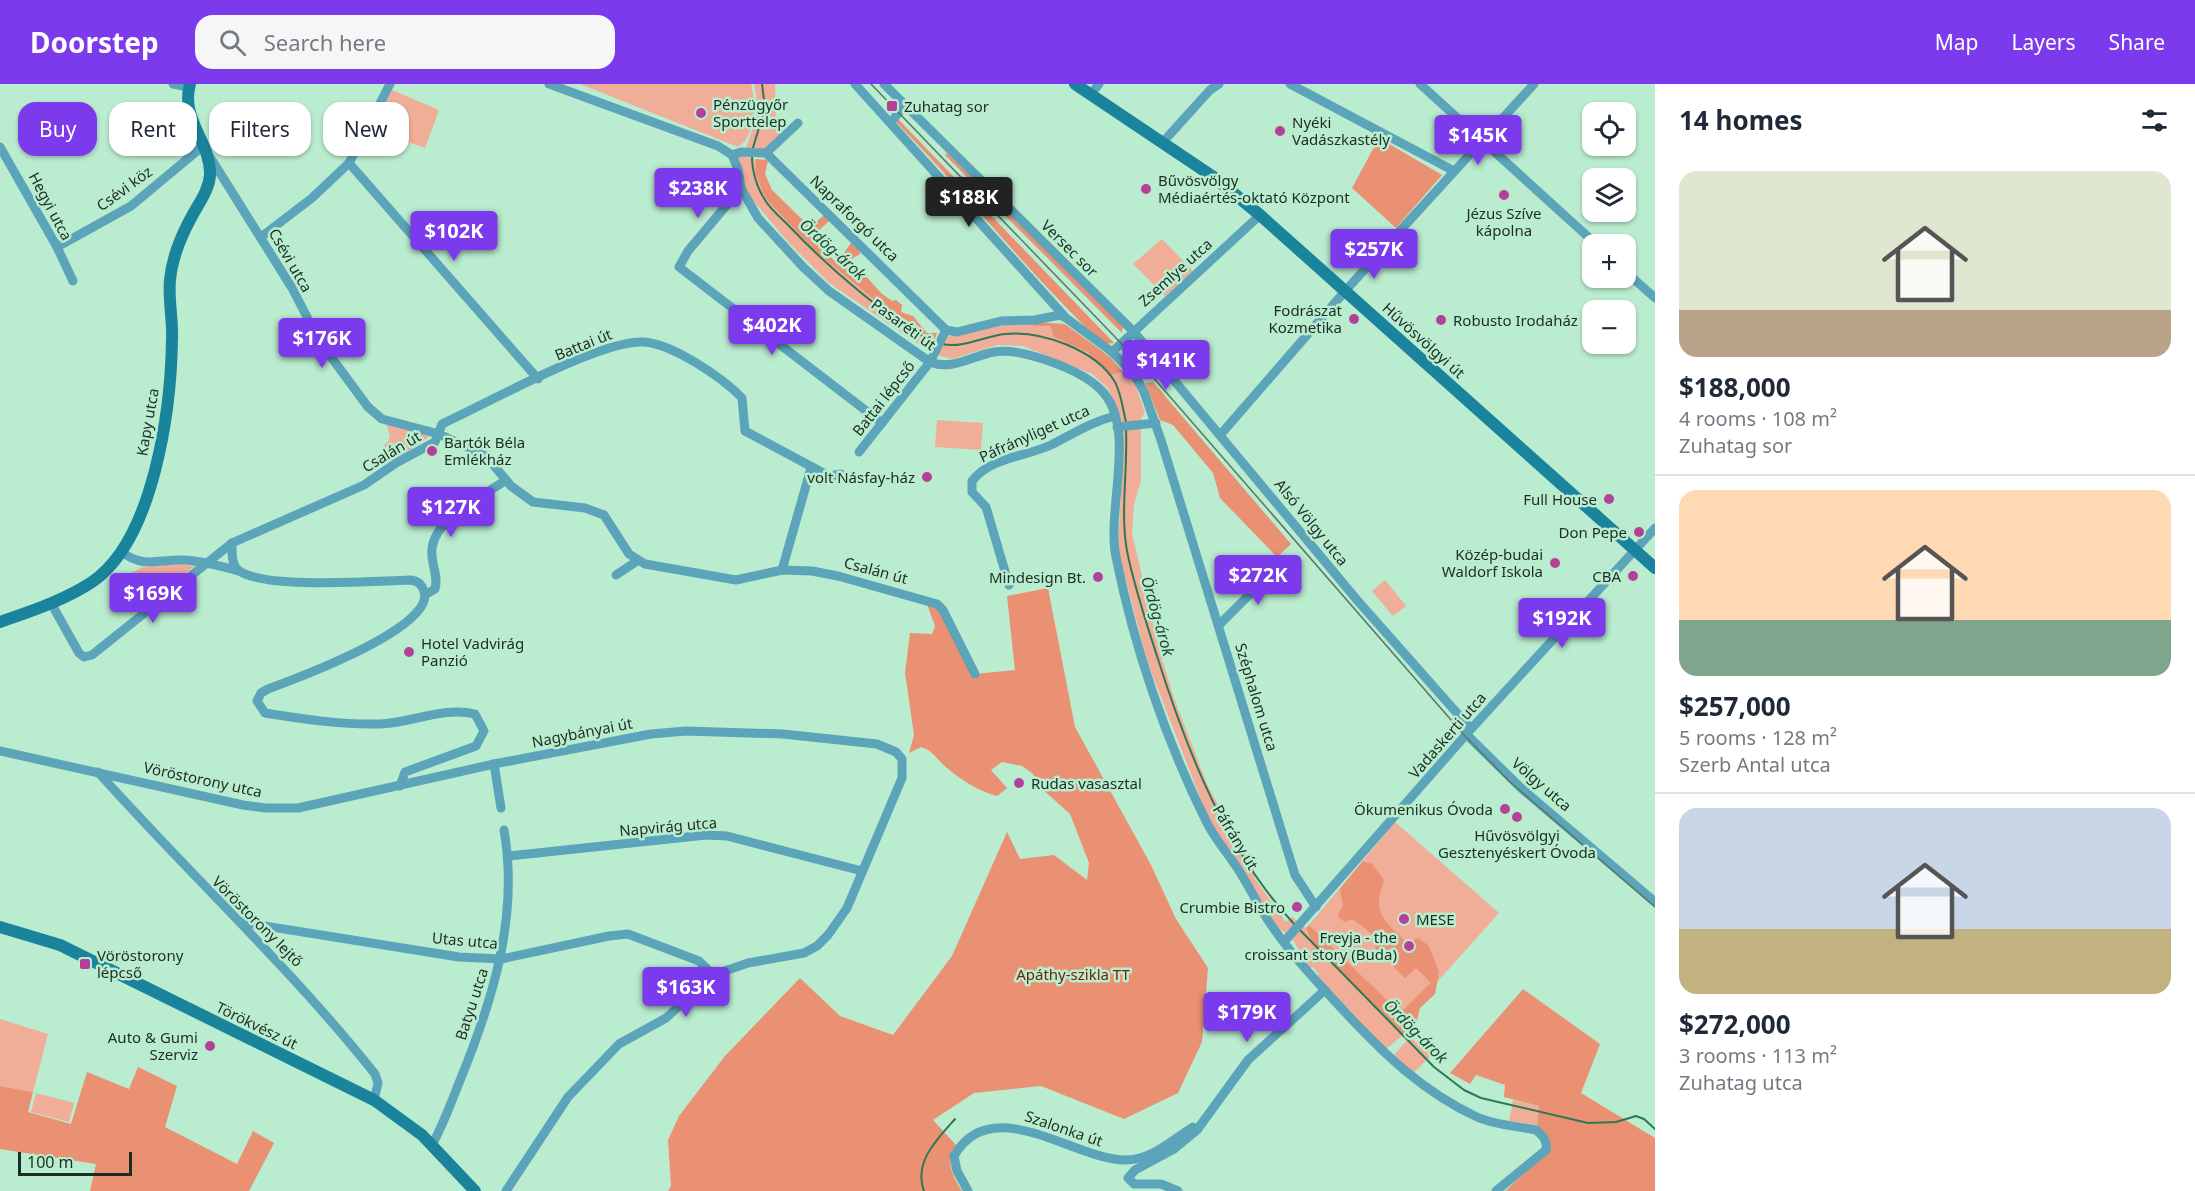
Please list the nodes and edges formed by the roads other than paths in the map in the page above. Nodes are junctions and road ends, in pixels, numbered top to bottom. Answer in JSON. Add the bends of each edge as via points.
{"nodes":[{"id":1,"x":172,"y":84,"type":"edge"},
{"id":2,"x":390,"y":84,"type":"edge"},
{"id":3,"x":549,"y":84,"type":"edge"},
{"id":4,"x":855,"y":84,"type":"edge"},
{"id":5,"x":884,"y":84,"type":"edge"},
{"id":6,"x":1075,"y":84,"type":"edge"},
{"id":7,"x":1219,"y":84,"type":"edge"},
{"id":8,"x":1290,"y":84,"type":"edge"},
{"id":9,"x":1420,"y":84,"type":"edge"},
{"id":10,"x":1534,"y":84,"type":"edge"},
{"id":11,"x":189,"y":86,"type":"edge"},
{"id":12,"x":571,"y":87,"type":"edge"},
{"id":13,"x":1095,"y":89,"type":"edge"},
{"id":14,"x":905,"y":105,"type":"junction"},
{"id":15,"x":891,"y":122,"type":"junction"},
{"id":16,"x":798,"y":123,"type":"dead end"},
{"id":17,"x":1163,"y":142,"type":"junction"},
{"id":18,"x":1482,"y":142,"type":"junction"},
{"id":19,"x":203,"y":146,"type":"junction"},
{"id":20,"x":0,"y":147,"type":"edge"},
{"id":21,"x":737,"y":153,"type":"junction"},
{"id":22,"x":765,"y":153,"type":"junction"},
{"id":23,"x":210,"y":157,"type":"junction"},
{"id":24,"x":349,"y":163,"type":"junction"},
{"id":25,"x":1454,"y":171,"type":"junction"},
{"id":26,"x":741,"y":188,"type":"junction"},
{"id":27,"x":1260,"y":215,"type":"junction"},
{"id":28,"x":1585,"y":234,"type":"edge"},
{"id":29,"x":261,"y":237,"type":"junction"},
{"id":30,"x":57,"y":247,"type":"junction"},
{"id":31,"x":73,"y":281,"type":"dead end"},
{"id":32,"x":1636,"y":281,"type":"edge"},
{"id":33,"x":1346,"y":290,"type":"junction"},
{"id":34,"x":1655,"y":298,"type":"edge"},
{"id":35,"x":1066,"y":318,"type":"junction"},
{"id":36,"x":1133,"y":331,"type":"junction"},
{"id":37,"x":944,"y":333,"type":"junction"},
{"id":38,"x":1112,"y":352,"type":"junction"},
{"id":39,"x":932,"y":358,"type":"junction"},
{"id":40,"x":538,"y":379,"type":"junction"},
{"id":41,"x":1115,"y":416,"type":"junction"},
{"id":42,"x":882,"y":423,"type":"junction"},
{"id":43,"x":1155,"y":423,"type":"junction"},
{"id":44,"x":1118,"y":427,"type":"junction"},
{"id":45,"x":439,"y":434,"type":"junction"},
{"id":46,"x":1221,"y":434,"type":"junction"},
{"id":47,"x":859,"y":452,"type":"dead end"},
{"id":48,"x":811,"y":468,"type":"junction"},
{"id":49,"x":841,"y":474,"type":"dead end"},
{"id":50,"x":507,"y":480,"type":"junction"},
{"id":51,"x":1655,"y":528,"type":"edge"},
{"id":52,"x":232,"y":543,"type":"junction"},
{"id":53,"x":1634,"y":550,"type":"junction"},
{"id":54,"x":122,"y":552,"type":"junction"},
{"id":55,"x":637,"y":561,"type":"junction"},
{"id":56,"x":208,"y":562,"type":"junction"},
{"id":57,"x":1277,"y":567,"type":"dead end"},
{"id":58,"x":1655,"y":568,"type":"edge"},
{"id":59,"x":782,"y":570,"type":"junction"},
{"id":60,"x":239,"y":571,"type":"junction"},
{"id":61,"x":616,"y":574,"type":"dead end"},
{"id":62,"x":1009,"y":585,"type":"dead end"},
{"id":63,"x":425,"y":595,"type":"junction"},
{"id":64,"x":51,"y":603,"type":"junction"},
{"id":65,"x":0,"y":622,"type":"edge"},
{"id":66,"x":1219,"y":625,"type":"junction"},
{"id":67,"x":975,"y":674,"type":"dead end"},
{"id":68,"x":1468,"y":732,"type":"junction"},
{"id":69,"x":0,"y":751,"type":"edge"},
{"id":70,"x":494,"y":764,"type":"junction"},
{"id":71,"x":98,"y":772,"type":"junction"},
{"id":72,"x":400,"y":786,"type":"junction"},
{"id":73,"x":501,"y":808,"type":"dead end"},
{"id":74,"x":504,"y":830,"type":"dead end"},
{"id":75,"x":509,"y":856,"type":"junction"},
{"id":76,"x":862,"y":871,"type":"junction"},
{"id":77,"x":1655,"y":902,"type":"edge"},
{"id":78,"x":1316,"y":907,"type":"junction"},
{"id":79,"x":240,"y":922,"type":"junction"},
{"id":80,"x":0,"y":927,"type":"edge"},
{"id":81,"x":1287,"y":939,"type":"junction"},
{"id":82,"x":501,"y":959,"type":"junction"},
{"id":83,"x":712,"y":975,"type":"junction"},
{"id":84,"x":1324,"y":990,"type":"junction"},
{"id":85,"x":374,"y":1100,"type":"junction"},
{"id":86,"x":1201,"y":1124,"type":"junction"},
{"id":87,"x":432,"y":1145,"type":"junction"},
{"id":88,"x":475,"y":1191,"type":"edge"},
{"id":89,"x":506,"y":1191,"type":"edge"},
{"id":90,"x":968,"y":1191,"type":"edge"},
{"id":91,"x":1178,"y":1191,"type":"edge"},
{"id":92,"x":1496,"y":1191,"type":"edge"}],
"edges":[{"from":1,"to":11,"type":"street"},
{"from":2,"to":24,"type":"street"},
{"from":3,"to":12,"type":"street"},
{"from":4,"to":15,"type":"street"},
{"from":5,"to":14,"type":"street","name":"Versec sor"},
{"from":6,"to":13,"type":"street","name":"Hűvösvölgyi út"},
{"from":7,"to":17,"type":"street"},
{"from":8,"to":25,"type":"street"},
{"from":9,"to":18,"type":"street"},
{"from":10,"to":18,"type":"street"},
{"from":11,"to":19,"type":"street","name":"Csévi utca","via":[[189,113]]},
{"from":12,"to":21,"type":"street"},
{"from":13,"to":17,"type":"street","name":"Hűvösvölgyi út"},
{"from":14,"to":15,"type":"street"},
{"from":14,"to":36,"type":"street","name":"Versec sor"},
{"from":15,"to":35,"type":"street"},
{"from":16,"to":22,"type":"street"},
{"from":17,"to":27,"type":"street","name":"Hűvösvölgyi út"},
{"from":18,"to":25,"type":"street"},
{"from":18,"to":28,"type":"street"},
{"from":19,"to":23,"type":"street","name":"Csévi utca"},
{"from":19,"to":30,"type":"street","name":"Csévi köz","via":[[131,206]]},
{"from":20,"to":30,"type":"street","name":"Hegyi utca"},
{"from":21,"to":22,"type":"street"},
{"from":21,"to":26,"type":"street","name":"Pasaréti út"},
{"from":22,"to":37,"type":"street","name":"Napraforgó utca"},
{"from":23,"to":29,"type":"street","name":"Csévi utca"},
{"from":23,"to":54,"type":"street","name":"Kapy utca","via":[[208,185],[180,240],[171,270],[172,342],[164,429],[138,523]]},
{"from":24,"to":29,"type":"street"},
{"from":24,"to":40,"type":"street"},
{"from":25,"to":33,"type":"street"},
{"from":26,"to":39,"type":"street","name":"Pasaréti út","via":[[758,218],[829,291]]},
{"from":26,"to":42,"type":"street","via":[[688,251],[680,267]]},
{"from":27,"to":33,"type":"street","name":"Hűvösvölgyi út"},
{"from":27,"to":36,"type":"street","name":"Zsemlye utca"},
{"from":29,"to":45,"type":"street","name":"Csévi utca","via":[[320,342],[368,406],[392,423]]},
{"from":30,"to":31,"type":"street","name":"Hegyi utca"},
{"from":32,"to":34,"type":"street"},
{"from":33,"to":46,"type":"street"},
{"from":33,"to":53,"type":"street","name":"Hűvösvölgyi út"},
{"from":35,"to":37,"type":"street","via":[[1060,315],[1001,321]]},
{"from":35,"to":38,"type":"street"},
{"from":36,"to":38,"type":"street","name":"Zsemlye utca"},
{"from":36,"to":46,"type":"street","name":"Alsó Völgy utca"},
{"from":37,"to":39,"type":"street","name":"Battai lépcső"},
{"from":38,"to":43,"type":"street","via":[[1140,383]]},
{"from":39,"to":41,"type":"street","name":"Pasaréti út","via":[[948,366],[992,352],[1022,353],[1095,384]]},
{"from":39,"to":42,"type":"street","name":"Battai lépcső"},
{"from":40,"to":45,"type":"street","name":"Battai út","via":[[442,424]]},
{"from":40,"to":48,"type":"street","name":"Battai út","via":[[621,344],[662,345],[736,392],[745,404],[744,431]]},
{"from":41,"to":44,"type":"street","name":"Pasaréti út"},
{"from":41,"to":62,"type":"street","name":"Páfrányliget utca","via":[[1086,425],[1051,444],[1009,457],[972,481],[972,492],[986,507]]},
{"from":42,"to":47,"type":"street","name":"Battai lépcső"},
{"from":43,"to":44,"type":"street"},
{"from":43,"to":66,"type":"street","name":"Széphalom utca"},
{"from":44,"to":81,"type":"street","name":"Páfrány út","via":[[1114,546],[1140,654],[1208,825]]},
{"from":45,"to":50,"type":"street","name":"Csalán út","via":[[486,456]]},
{"from":45,"to":52,"type":"street","name":"Csalán út","via":[[435,442],[364,485]]},
{"from":46,"to":68,"type":"street","name":"Alsó Völgy utca"},
{"from":48,"to":49,"type":"street","via":[[829,476]]},
{"from":48,"to":59,"type":"street"},
{"from":50,"to":55,"type":"street","name":"Csalán út","via":[[533,502],[585,508],[604,515]]},
{"from":50,"to":63,"type":"street","via":[[438,532],[431,560],[437,582],[435,589]]},
{"from":51,"to":53,"type":"street","name":"Vadaskerti utca"},
{"from":52,"to":56,"type":"street","name":"Csalán út"},
{"from":52,"to":60,"type":"street","via":[[233,560]]},
{"from":53,"to":58,"type":"street","name":"Hűvösvölgyi út"},
{"from":53,"to":68,"type":"street","name":"Vadaskerti utca"},
{"from":54,"to":56,"type":"street","via":[[143,564]]},
{"from":54,"to":64,"type":"street","name":"Kapy utca","via":[[91,583]]},
{"from":55,"to":59,"type":"street","name":"Csalán út","via":[[736,580]]},
{"from":55,"to":61,"type":"street"},
{"from":56,"to":60,"type":"street"},
{"from":56,"to":64,"type":"street","name":"Csalán út","via":[[92,655],[84,657],[79,653]]},
{"from":57,"to":66,"type":"street"},
{"from":59,"to":67,"type":"street","name":"Csalán út","via":[[838,576],[936,604],[943,610]]},
{"from":60,"to":63,"type":"street","via":[[259,578],[297,582],[415,581]]},
{"from":63,"to":72,"type":"street","via":[[419,612],[388,634],[336,663],[268,688],[257,701],[265,713],[345,724],[382,724],[459,711],[475,714],[484,731],[476,746],[405,772]]},
{"from":64,"to":65,"type":"street","name":"Kapy utca"},
{"from":66,"to":78,"type":"street","name":"Széphalom utca","via":[[1295,875]]},
{"from":68,"to":77,"type":"street","name":"Völgy utca","via":[[1521,788]]},
{"from":68,"to":78,"type":"street","name":"Vadaskerti utca"},
{"from":69,"to":71,"type":"street","name":"Vöröstorony utca"},
{"from":70,"to":72,"type":"street","name":"Nagybányai út"},
{"from":70,"to":73,"type":"street"},
{"from":70,"to":76,"type":"street","name":"Nagybányai út","via":[[686,731],[783,734],[887,747],[902,759],[902,778]]},
{"from":71,"to":72,"type":"street","name":"Vöröstorony utca","via":[[243,805],[284,809]]},
{"from":71,"to":79,"type":"street","name":"Vöröstorony lejtő"},
{"from":74,"to":75,"type":"street","name":"Batyu utca"},
{"from":75,"to":76,"type":"street","name":"Napvirág utca","via":[[706,835],[728,836]]},
{"from":75,"to":82,"type":"street","name":"Batyu utca"},
{"from":76,"to":83,"type":"street","name":"Nagybányai út","via":[[838,923],[818,946],[804,953],[748,963]]},
{"from":78,"to":81,"type":"street","name":"Vadaskerti utca"},
{"from":79,"to":82,"type":"street","name":"Utas utca","via":[[459,957]]},
{"from":79,"to":85,"type":"street","name":"Vöröstorony lejtő","via":[[324,1011],[375,1074],[378,1083]]},
{"from":80,"to":85,"type":"street","name":"Törökvész út","via":[[60,945]]},
{"from":81,"to":84,"type":"street","name":"Páfrány út"},
{"from":82,"to":83,"type":"street","name":"Utas utca","via":[[628,934],[699,961]]},
{"from":82,"to":87,"type":"street","name":"Batyu utca","via":[[485,1018]]},
{"from":83,"to":89,"type":"street","name":"Nagybányai út","via":[[666,1018],[619,1044],[601,1060],[560,1108]]},
{"from":84,"to":86,"type":"street","name":"Szalonka út","via":[[1248,1060]]},
{"from":84,"to":92,"type":"street","name":"Páfrány út","via":[[1413,1080],[1482,1119],[1536,1130],[1544,1138],[1546,1149]]},
{"from":85,"to":87,"type":"street","name":"Törökvész út"},
{"from":86,"to":90,"type":"street","name":"Szalonka út","via":[[1152,1154],[1123,1160],[1082,1152],[1042,1134],[1014,1127],[993,1129],[975,1136],[958,1148],[954,1156]]},
{"from":86,"to":91,"type":"street","via":[[1182,1143],[1128,1178],[1134,1184],[1161,1185]]},
{"from":87,"to":88,"type":"street","name":"Törökvész út"}]}
